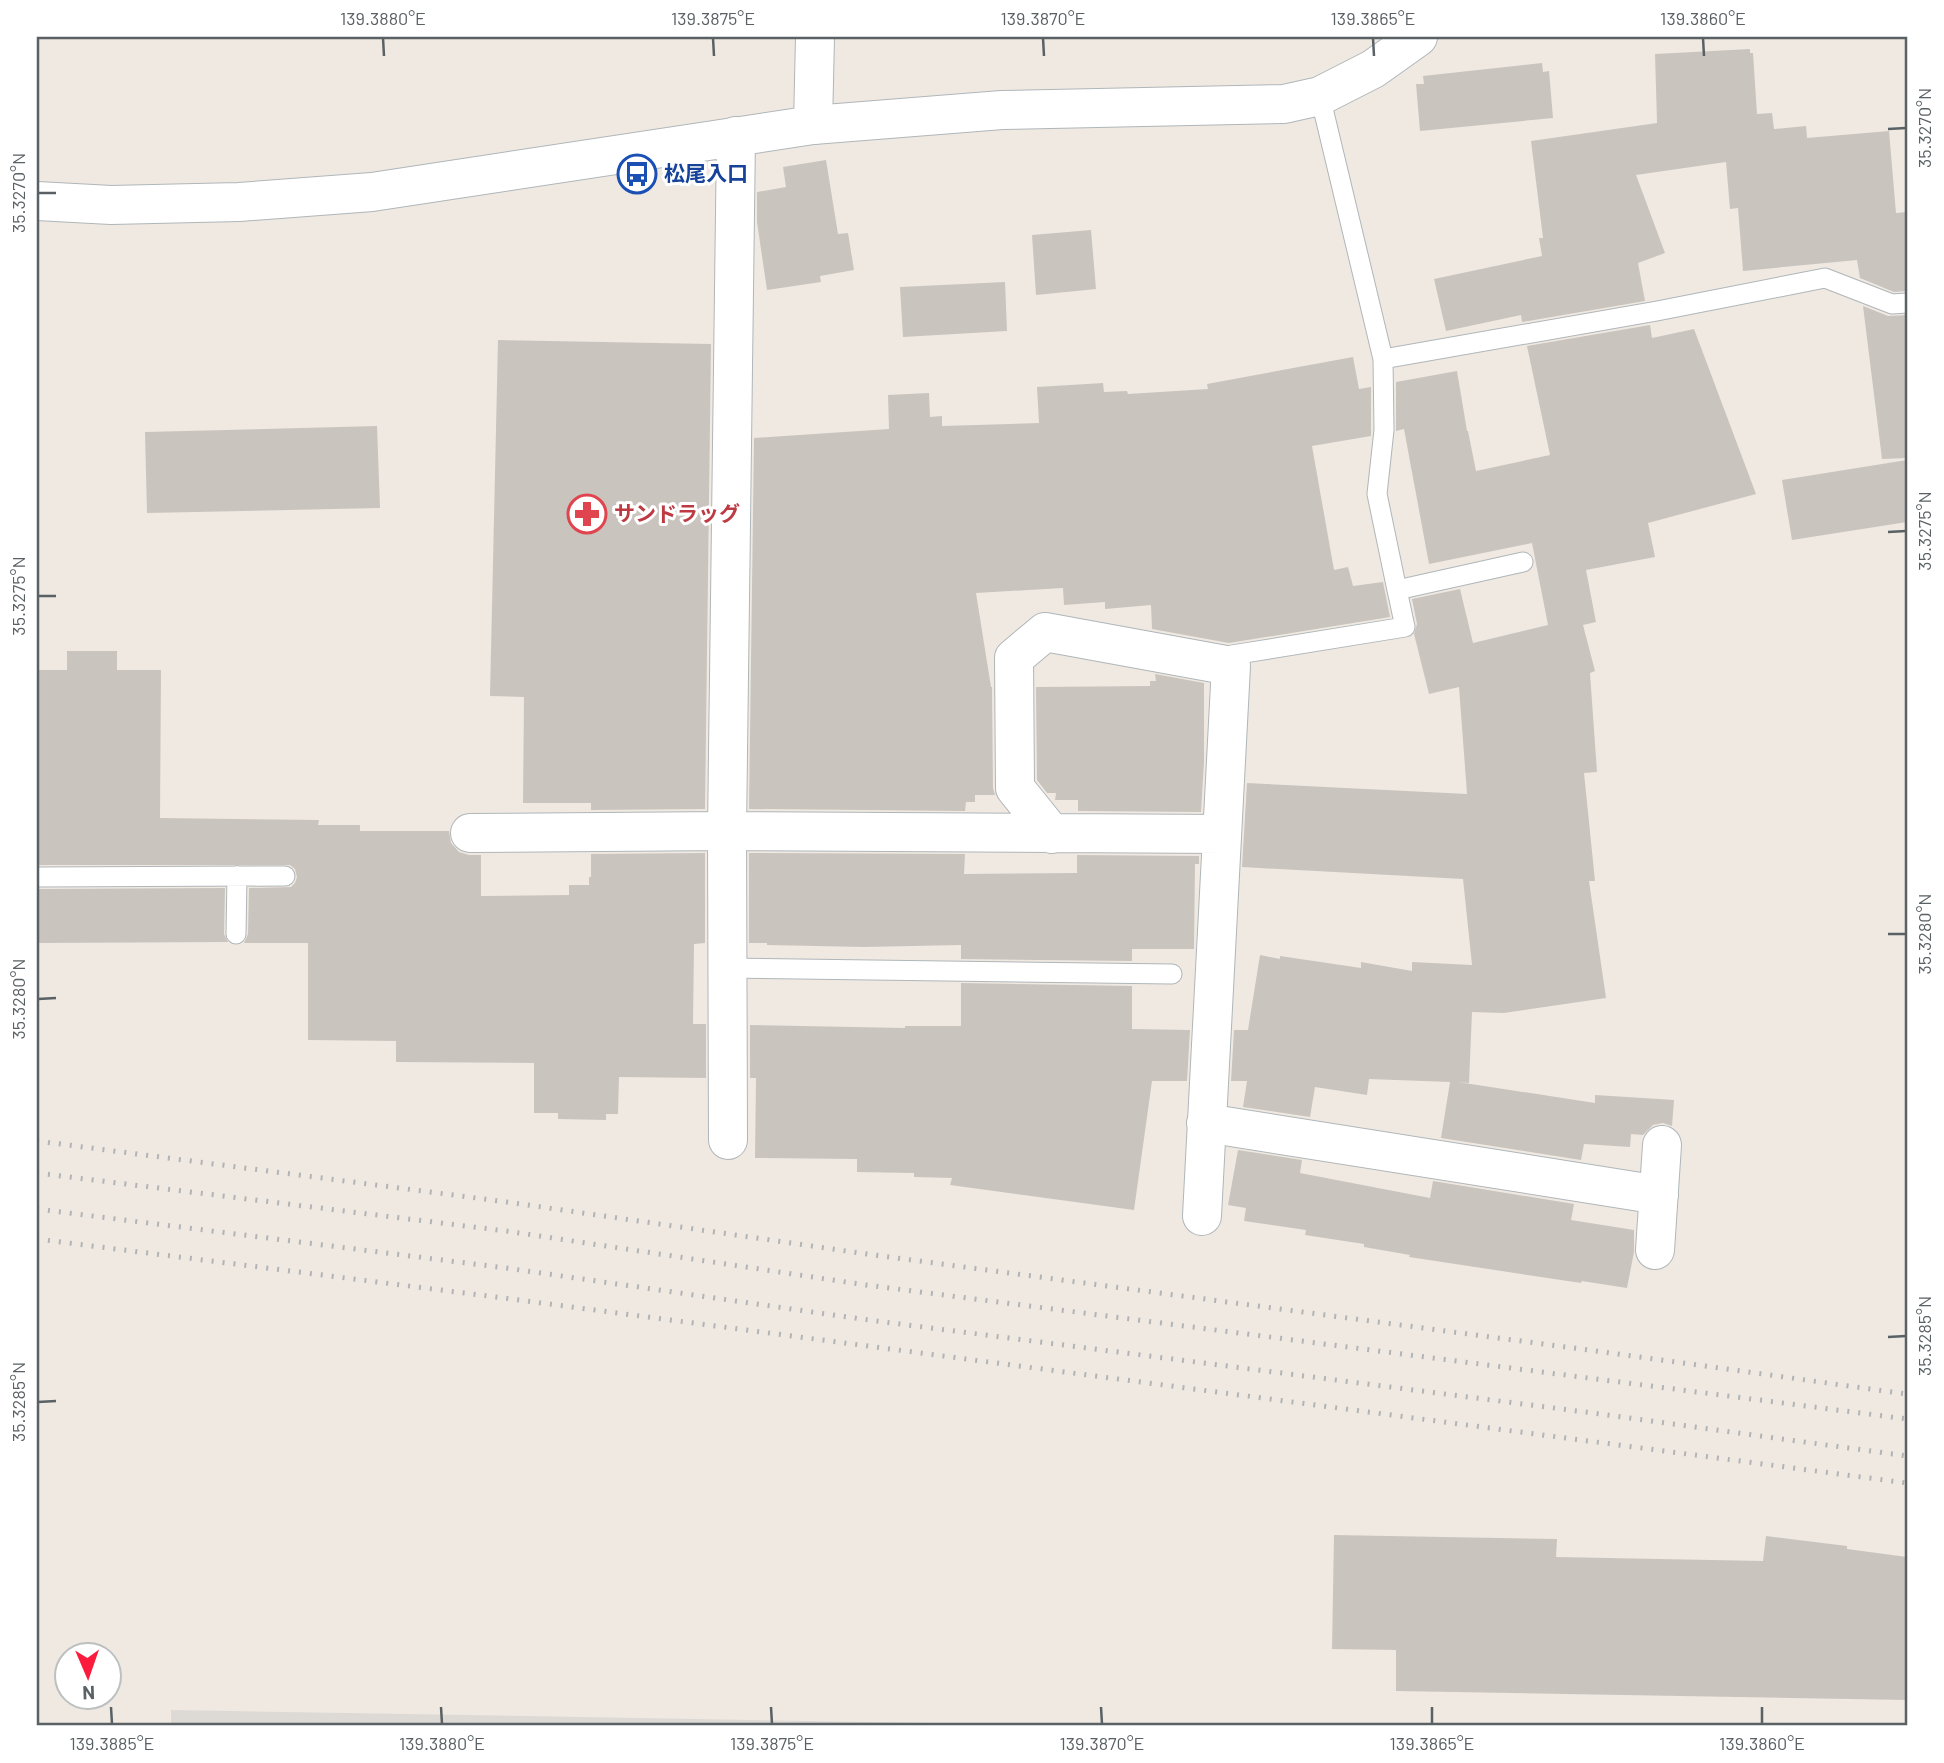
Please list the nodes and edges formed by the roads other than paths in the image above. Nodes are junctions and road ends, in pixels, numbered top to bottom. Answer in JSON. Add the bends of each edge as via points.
{"nodes":[{"id":1,"x":815,"y":37,"type":"edge"},
{"id":2,"x":1418,"y":37,"type":"edge"},
{"id":3,"x":1320,"y":96,"type":"junction"},
{"id":4,"x":813,"y":125,"type":"junction"},
{"id":5,"x":736,"y":136,"type":"junction"},
{"id":6,"x":37,"y":201,"type":"edge"},
{"id":7,"x":1907,"y":303,"type":"edge"},
{"id":8,"x":1383,"y":359,"type":"junction"},
{"id":9,"x":1523,"y":562,"type":"dead end"},
{"id":10,"x":1397,"y":590,"type":"junction"},
{"id":11,"x":1231,"y":666,"type":"junction"},
{"id":12,"x":727,"y":831,"type":"junction"},
{"id":13,"x":470,"y":833,"type":"dead end"},
{"id":14,"x":1052,"y":834,"type":"junction"},
{"id":15,"x":1222,"y":834,"type":"junction"},
{"id":16,"x":237,"y":876,"type":"junction"},
{"id":17,"x":285,"y":876,"type":"dead end"},
{"id":18,"x":37,"y":877,"type":"edge"},
{"id":19,"x":236,"y":934,"type":"dead end"},
{"id":20,"x":726,"y":968,"type":"junction"},
{"id":21,"x":1172,"y":974,"type":"dead end"},
{"id":22,"x":1206,"y":1123,"type":"junction"},
{"id":23,"x":729,"y":1140,"type":"dead end"},
{"id":24,"x":1662,"y":1145,"type":"dead end"},
{"id":25,"x":1659,"y":1195,"type":"junction"},
{"id":26,"x":1202,"y":1216,"type":"dead end"},
{"id":27,"x":1655,"y":1250,"type":"dead end"}],
"edges":[{"from":1,"to":4,"type":"street"},
{"from":2,"to":3,"type":"street","via":[[1373,69]]},
{"from":3,"to":4,"type":"street","via":[[1284,104],[1002,110]]},
{"from":3,"to":8,"type":"lane"},
{"from":4,"to":5,"type":"street"},
{"from":5,"to":6,"type":"street","via":[[372,192],[239,202],[111,205]]},
{"from":5,"to":12,"type":"street"},
{"from":7,"to":8,"type":"lane","via":[[1892,304],[1825,278]]},
{"from":8,"to":10,"type":"lane","via":[[1384,430],[1377,494]]},
{"from":9,"to":10,"type":"lane"},
{"from":10,"to":11,"type":"lane","via":[[1405,626],[1232,655]]},
{"from":11,"to":14,"type":"street","via":[[1045,632],[1014,658],[1014,788]]},
{"from":11,"to":15,"type":"street"},
{"from":12,"to":13,"type":"street"},
{"from":12,"to":14,"type":"street"},
{"from":12,"to":20,"type":"street"},
{"from":14,"to":15,"type":"street"},
{"from":15,"to":22,"type":"street"},
{"from":16,"to":17,"type":"lane"},
{"from":16,"to":18,"type":"lane"},
{"from":16,"to":19,"type":"lane"},
{"from":20,"to":21,"type":"lane"},
{"from":20,"to":23,"type":"street"},
{"from":22,"to":25,"type":"street"},
{"from":22,"to":26,"type":"street"},
{"from":24,"to":25,"type":"street"},
{"from":25,"to":27,"type":"street"}]}
